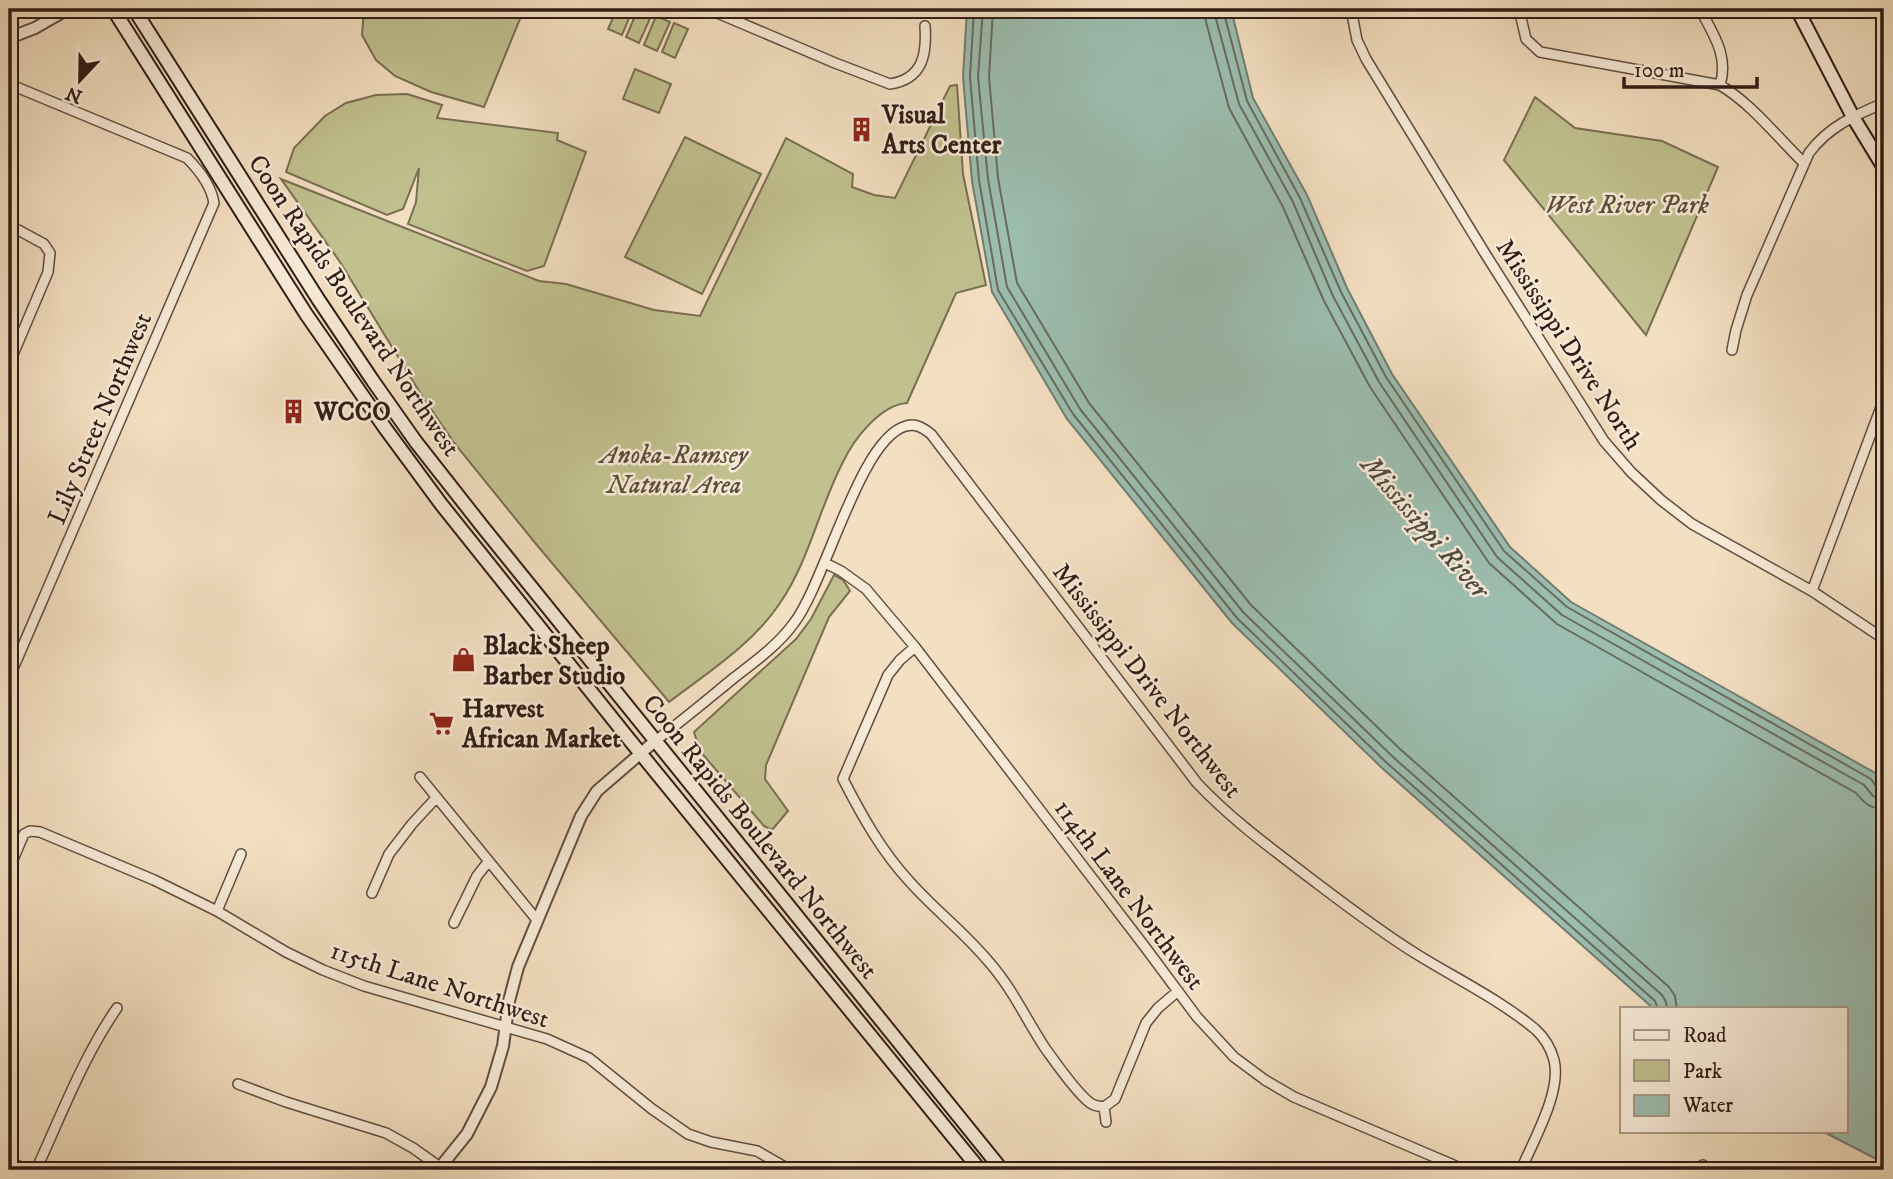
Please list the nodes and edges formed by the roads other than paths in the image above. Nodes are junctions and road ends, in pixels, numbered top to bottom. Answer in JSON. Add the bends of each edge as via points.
{"nodes":[{"id":1,"x":68,"y":9,"type":"edge"},
{"id":2,"x":113,"y":9,"type":"edge"},
{"id":3,"x":134,"y":9,"type":"edge"},
{"id":4,"x":708,"y":9,"type":"edge"},
{"id":5,"x":1351,"y":9,"type":"edge"},
{"id":6,"x":1520,"y":9,"type":"edge"},
{"id":7,"x":1700,"y":9,"type":"edge"},
{"id":8,"x":1797,"y":9,"type":"edge"},
{"id":9,"x":925,"y":26,"type":"dead end"},
{"id":10,"x":9,"y":38,"type":"edge"},
{"id":11,"x":9,"y":84,"type":"edge"},
{"id":12,"x":1720,"y":85,"type":"junction"},
{"id":13,"x":1884,"y":103,"type":"edge"},
{"id":14,"x":1853,"y":117,"type":"junction"},
{"id":15,"x":1804,"y":163,"type":"junction"},
{"id":16,"x":1884,"y":168,"type":"edge"},
{"id":17,"x":9,"y":225,"type":"edge"},
{"id":18,"x":1732,"y":350,"type":"dead end"},
{"id":19,"x":9,"y":364,"type":"edge"},
{"id":20,"x":1884,"y":399,"type":"edge"},
{"id":21,"x":825,"y":563,"type":"junction"},
{"id":22,"x":1812,"y":591,"type":"junction"},
{"id":23,"x":1884,"y":639,"type":"edge"},
{"id":24,"x":915,"y":647,"type":"junction"},
{"id":25,"x":10,"y":670,"type":"edge"},
{"id":26,"x":655,"y":741,"type":"junction"},
{"id":27,"x":641,"y":753,"type":"junction"},
{"id":28,"x":420,"y":777,"type":"dead end"},
{"id":29,"x":436,"y":798,"type":"junction"},
{"id":30,"x":241,"y":854,"type":"dead end"},
{"id":31,"x":488,"y":862,"type":"junction"},
{"id":32,"x":9,"y":869,"type":"edge"},
{"id":33,"x":372,"y":894,"type":"dead end"},
{"id":34,"x":217,"y":911,"type":"junction"},
{"id":35,"x":537,"y":920,"type":"junction"},
{"id":36,"x":454,"y":923,"type":"dead end"},
{"id":37,"x":1178,"y":991,"type":"junction"},
{"id":38,"x":117,"y":1008,"type":"dead end"},
{"id":39,"x":506,"y":1028,"type":"junction"},
{"id":40,"x":238,"y":1084,"type":"dead end"},
{"id":41,"x":1104,"y":1107,"type":"junction"},
{"id":42,"x":1106,"y":1122,"type":"dead end"},
{"id":43,"x":9,"y":1162,"type":"edge"},
{"id":44,"x":441,"y":1169,"type":"edge"},
{"id":45,"x":29,"y":1170,"type":"edge"},
{"id":46,"x":36,"y":1170,"type":"edge"},
{"id":47,"x":790,"y":1170,"type":"edge"},
{"id":48,"x":980,"y":1170,"type":"edge"},
{"id":49,"x":1002,"y":1170,"type":"edge"},
{"id":50,"x":1465,"y":1170,"type":"edge"},
{"id":51,"x":1521,"y":1170,"type":"edge"}],
"edges":[{"from":1,"to":10,"type":"street"},
{"from":2,"to":27,"type":"main road","name":"Coon Rapids Boulevard Northwest","via":[[306,314],[385,428]]},
{"from":3,"to":26,"type":"main road","name":"Coon Rapids Boulevard Northwest","via":[[318,299],[402,422]]},
{"from":4,"to":9,"type":"street","via":[[890,84],[899,83],[919,67],[925,51]]},
{"from":5,"to":22,"type":"street","name":"Mississippi Drive North","via":[[1366,59],[1608,446],[1652,492],[1692,524]]},
{"from":6,"to":12,"type":"street","via":[[1526,38],[1540,52]]},
{"from":7,"to":12,"type":"street","via":[[1722,54]]},
{"from":8,"to":14,"type":"main road"},
{"from":11,"to":25,"type":"street","name":"Lily Street Northwest","via":[[187,158],[213,195],[213,207]]},
{"from":12,"to":15,"type":"street","via":[[1754,110]]},
{"from":13,"to":14,"type":"street"},
{"from":14,"to":15,"type":"street","via":[[1823,136]]},
{"from":14,"to":16,"type":"main road"},
{"from":15,"to":18,"type":"street","via":[[1744,302]]},
{"from":17,"to":19,"type":"street","via":[[44,244],[50,253],[48,272]]},
{"from":20,"to":22,"type":"street"},
{"from":21,"to":24,"type":"street","name":"114th Lane Northwest","via":[[866,589]]},
{"from":21,"to":26,"type":"street","via":[[809,601],[784,636]]},
{"from":21,"to":51,"type":"street","name":"Mississippi Drive Northwest","via":[[862,475],[885,440],[910,425],[930,434],[1213,800],[1356,913],[1536,1030],[1550,1050],[1556,1073],[1552,1095]]},
{"from":22,"to":23,"type":"street","name":"Mississippi Drive North"},
{"from":24,"to":37,"type":"street","name":"114th Lane Northwest"},
{"from":24,"to":41,"type":"street","via":[[888,675],[842,779],[901,873],[990,963],[1081,1094],[1091,1104]]},
{"from":26,"to":27,"type":"street"},
{"from":26,"to":49,"type":"main road","name":"Coon Rapids Boulevard Northwest"},
{"from":27,"to":35,"type":"street","via":[[591,799]]},
{"from":27,"to":48,"type":"main road","name":"Coon Rapids Boulevard Northwest"},
{"from":28,"to":29,"type":"street"},
{"from":29,"to":31,"type":"street"},
{"from":29,"to":33,"type":"street","via":[[388,855]]},
{"from":30,"to":34,"type":"street"},
{"from":31,"to":35,"type":"street"},
{"from":31,"to":36,"type":"street"},
{"from":32,"to":34,"type":"street","name":"115th Lane Northwest","via":[[24,834],[40,832]]},
{"from":34,"to":39,"type":"street","name":"115th Lane Northwest","via":[[323,970]]},
{"from":35,"to":39,"type":"street","via":[[518,967]]},
{"from":37,"to":41,"type":"street","via":[[1146,1023],[1115,1099]]},
{"from":37,"to":50,"type":"street","name":"114th Lane Northwest","via":[[1225,1047],[1274,1086]]},
{"from":38,"to":46,"type":"street","via":[[74,1086]]},
{"from":39,"to":44,"type":"street","via":[[486,1097]]},
{"from":39,"to":47,"type":"street","name":"115th Lane Northwest","via":[[547,1039],[589,1058],[688,1134],[757,1151]]},
{"from":40,"to":44,"type":"street","via":[[386,1133]]},
{"from":41,"to":42,"type":"street"},
{"from":43,"to":45,"type":"street"}]}
